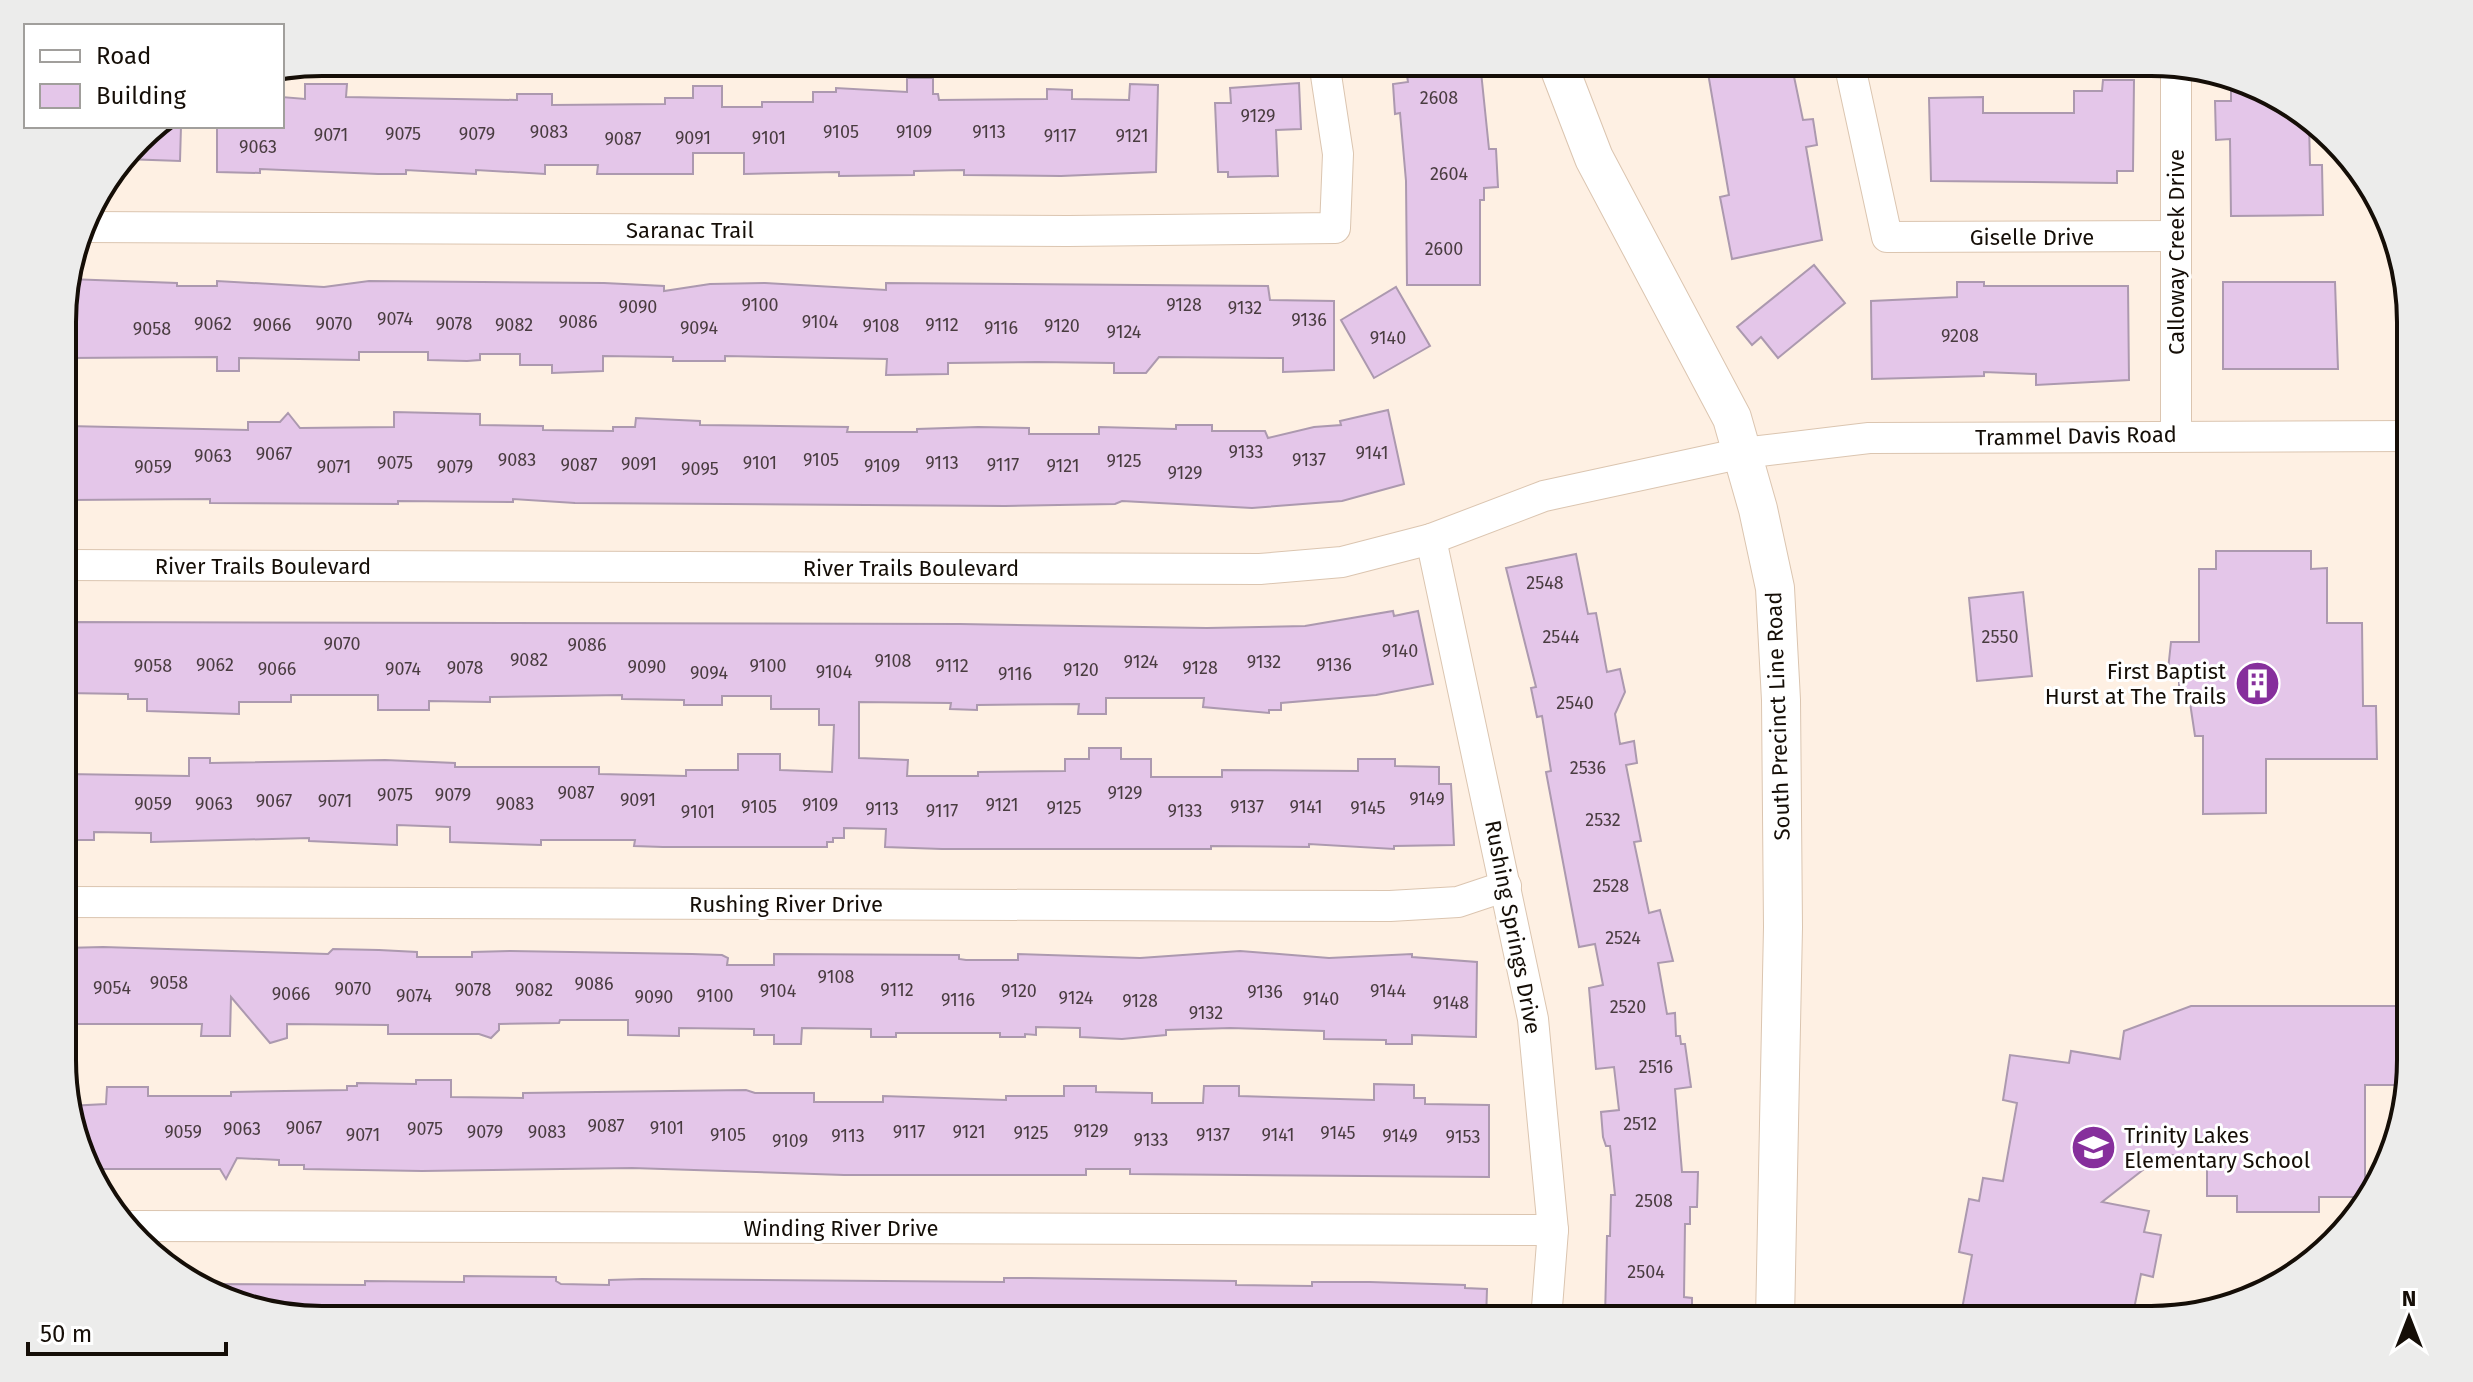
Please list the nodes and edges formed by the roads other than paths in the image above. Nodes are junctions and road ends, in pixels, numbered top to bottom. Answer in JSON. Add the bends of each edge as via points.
{"nodes":[{"id":1,"x":1326,"y":76,"type":"edge"},
{"id":2,"x":1562,"y":76,"type":"edge"},
{"id":3,"x":1852,"y":76,"type":"edge"},
{"id":4,"x":2176,"y":78,"type":"edge"},
{"id":5,"x":95,"y":227,"type":"edge"},
{"id":6,"x":2176,"y":236,"type":"junction"},
{"id":7,"x":2176,"y":435,"type":"junction"},
{"id":8,"x":2396,"y":436,"type":"edge"},
{"id":9,"x":1743,"y":453,"type":"junction"},
{"id":10,"x":1431,"y":539,"type":"junction"},
{"id":11,"x":76,"y":565,"type":"edge"},
{"id":12,"x":1506,"y":886,"type":"junction"},
{"id":13,"x":76,"y":902,"type":"edge"},
{"id":14,"x":141,"y":1226,"type":"edge"},
{"id":15,"x":1553,"y":1230,"type":"junction"},
{"id":16,"x":1547,"y":1305,"type":"edge"},
{"id":17,"x":1775,"y":1305,"type":"edge"}],
"edges":[{"from":1,"to":5,"type":"street","name":"Saranac Trail","via":[[1338,154],[1335,228]]},
{"from":2,"to":9,"type":"main road","name":"South Precinct Line Road","via":[[1594,158],[1732,418]]},
{"from":3,"to":6,"type":"street","name":"Giselle Drive","via":[[1887,237]]},
{"from":4,"to":6,"type":"street","name":"Calloway Creek Drive"},
{"from":6,"to":7,"type":"street","name":"Calloway Creek Drive"},
{"from":7,"to":8,"type":"street","name":"Trammel Davis Road"},
{"from":7,"to":9,"type":"street","name":"Trammel Davis Road","via":[[1869,438]]},
{"from":9,"to":10,"type":"street","name":"River Trails Boulevard","via":[[1544,496]]},
{"from":9,"to":17,"type":"main road","name":"South Precinct Line Road","via":[[1775,588],[1781,700],[1783,927]]},
{"from":10,"to":11,"type":"street","name":"River Trails Boulevard","via":[[1342,562],[1260,569]]},
{"from":10,"to":12,"type":"street","name":"Rushing Springs Drive"},
{"from":12,"to":13,"type":"street","name":"Rushing River Drive","via":[[1458,902],[1390,906]]},
{"from":12,"to":15,"type":"street","name":"Rushing Springs Drive","via":[[1533,1019]]},
{"from":14,"to":15,"type":"street","name":"Winding River Drive"},
{"from":15,"to":16,"type":"street","name":"Rushing Springs Drive"}]}
